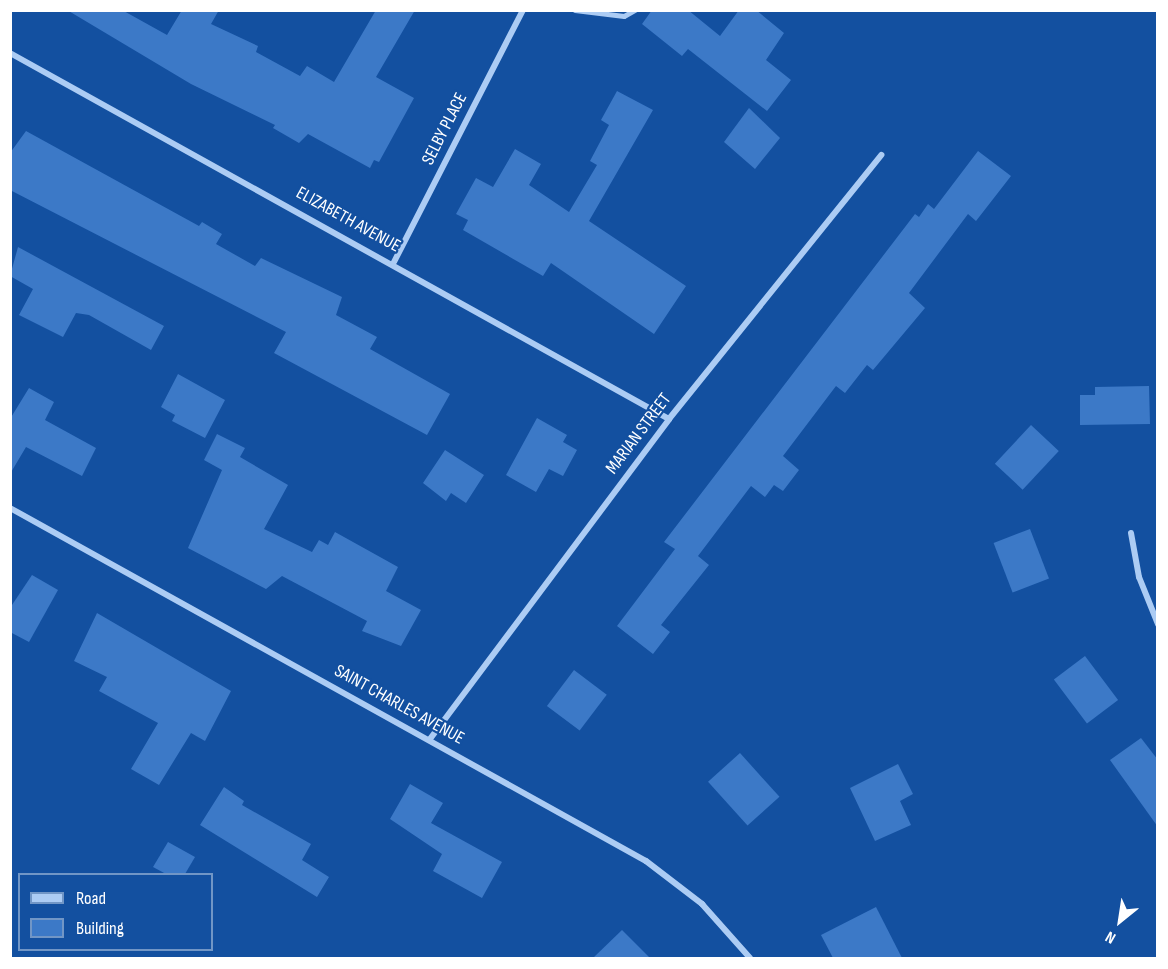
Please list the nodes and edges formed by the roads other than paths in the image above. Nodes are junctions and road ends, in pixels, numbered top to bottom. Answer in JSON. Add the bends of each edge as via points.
{"nodes":[{"id":1,"x":523,"y":10,"type":"edge"},
{"id":2,"x":575,"y":10,"type":"edge"},
{"id":3,"x":635,"y":10,"type":"edge"},
{"id":4,"x":10,"y":53,"type":"edge"},
{"id":5,"x":881,"y":155,"type":"dead end"},
{"id":6,"x":394,"y":262,"type":"junction"},
{"id":7,"x":669,"y":419,"type":"junction"},
{"id":8,"x":10,"y":508,"type":"edge"},
{"id":9,"x":1131,"y":533,"type":"dead end"},
{"id":10,"x":1158,"y":624,"type":"edge"},
{"id":11,"x":430,"y":739,"type":"junction"},
{"id":12,"x":750,"y":958,"type":"edge"}],
"edges":[{"from":1,"to":6,"type":"street","name":"SELBY PLACE"},
{"from":2,"to":3,"type":"lane","via":[[624,16]]},
{"from":4,"to":6,"type":"street","name":"ELIZABETH AVENUE"},
{"from":5,"to":7,"type":"street","name":"MARIAN STREET"},
{"from":6,"to":7,"type":"street","name":"ELIZABETH AVENUE"},
{"from":7,"to":11,"type":"street","name":"MARIAN STREET"},
{"from":8,"to":11,"type":"street","name":"SAINT CHARLES AVENUE"},
{"from":9,"to":10,"type":"street","via":[[1139,577]]},
{"from":11,"to":12,"type":"street","name":"SAINT CHARLES AVENUE","via":[[646,861],[702,904]]}]}
